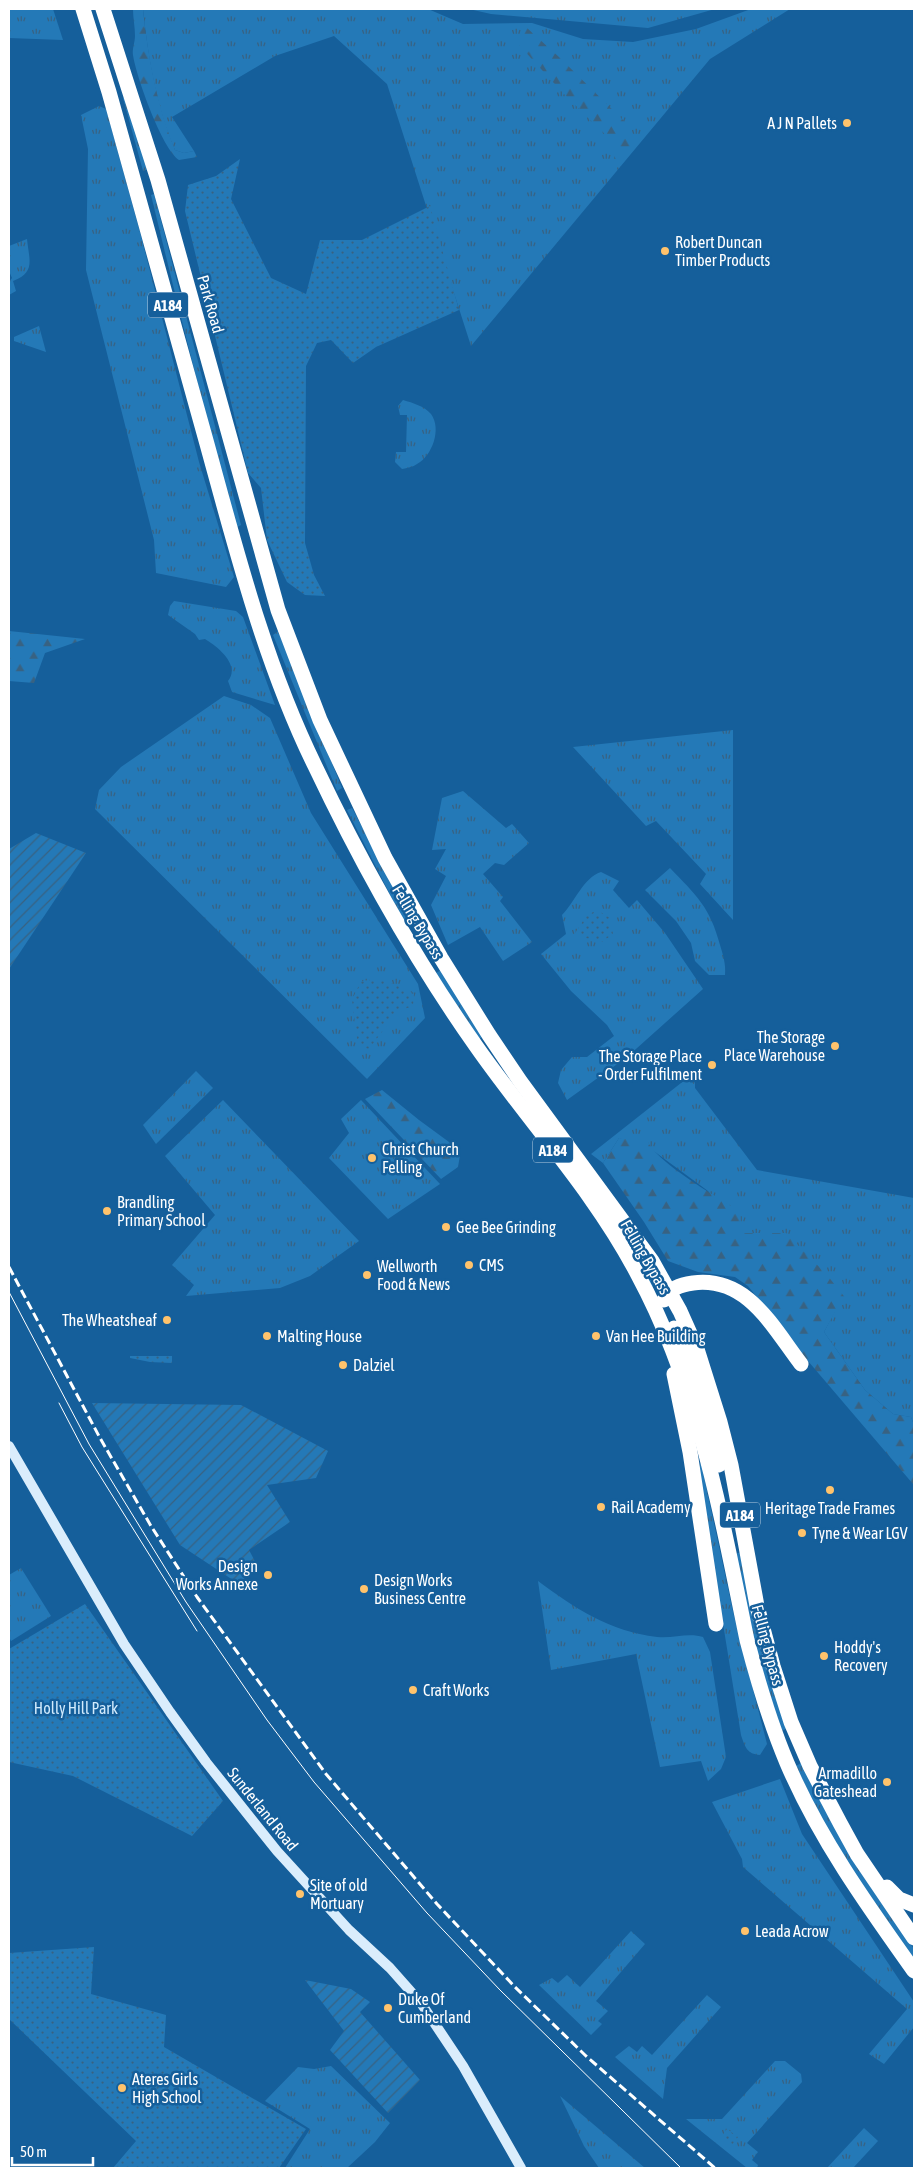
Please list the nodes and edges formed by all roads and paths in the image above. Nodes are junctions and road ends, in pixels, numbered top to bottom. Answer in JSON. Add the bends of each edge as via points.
{"nodes":[{"id":1,"x":83,"y":9,"type":"edge"},
{"id":2,"x":103,"y":9,"type":"edge"},
{"id":3,"x":278,"y":610,"type":"joint"},
{"id":4,"x":652,"y":1261,"type":"junction"},
{"id":5,"x":695,"y":1283,"type":"junction"},
{"id":6,"x":669,"y":1292,"type":"junction"},
{"id":7,"x":680,"y":1311,"type":"junction"},
{"id":8,"x":666,"y":1334,"type":"junction"},
{"id":9,"x":801,"y":1364,"type":"dead end"},
{"id":10,"x":9,"y":1446,"type":"edge"},
{"id":11,"x":728,"y":1551,"type":"junction"},
{"id":12,"x":716,"y":1624,"type":"dead end"},
{"id":13,"x":857,"y":1854,"type":"junction"},
{"id":14,"x":914,"y":1905,"type":"edge"},
{"id":15,"x":914,"y":1938,"type":"edge"},
{"id":16,"x":914,"y":1971,"type":"edge"},
{"id":17,"x":521,"y":2168,"type":"edge"}],
"edges":[{"from":1,"to":8,"type":"highway","name":"Felling Bypass","number":"A184","via":[[251,602],[291,714],[314,766],[407,940],[476,1046],[617,1240],[636,1270]]},
{"from":2,"to":3,"type":"highway","name":"Park Road","number":"A184","via":[[158,180]]},
{"from":3,"to":4,"type":"highway","name":"Felling Bypass","number":"A184","via":[[320,720],[354,796],[441,958],[515,1073]]},
{"from":4,"to":5,"type":"highway","via":[[672,1275]]},
{"from":4,"to":6,"type":"highway","name":"Felling Bypass","number":"A184"},
{"from":5,"to":6,"type":"highway","via":[[680,1285]]},
{"from":5,"to":7,"type":"highway","via":[[683,1298]]},
{"from":5,"to":9,"type":"highway","via":[[721,1283],[746,1297]]},
{"from":6,"to":7,"type":"highway","name":"Felling Bypass","number":"A184"},
{"from":6,"to":11,"type":"highway","via":[[665,1305],[711,1428],[719,1466]]},
{"from":7,"to":13,"type":"highway","name":"Felling Bypass","number":"A184","via":[[697,1349],[720,1422],[757,1606],[791,1722],[810,1766]]},
{"from":8,"to":11,"type":"highway","name":"Felling Bypass","number":"A184","via":[[699,1428]]},
{"from":8,"to":12,"type":"highway","via":[[690,1452]]},
{"from":10,"to":17,"type":"main road","name":"Sunderland Road","via":[[124,1644],[170,1712],[287,1864],[421,2003],[463,2066]]},
{"from":11,"to":16,"type":"highway","name":"Felling Bypass","number":"A184","via":[[747,1640],[774,1730],[793,1776],[844,1869]]},
{"from":13,"to":14,"type":"highway","via":[[892,1893]]},
{"from":13,"to":15,"type":"highway","name":"Felling Bypass","number":"A184"}]}
